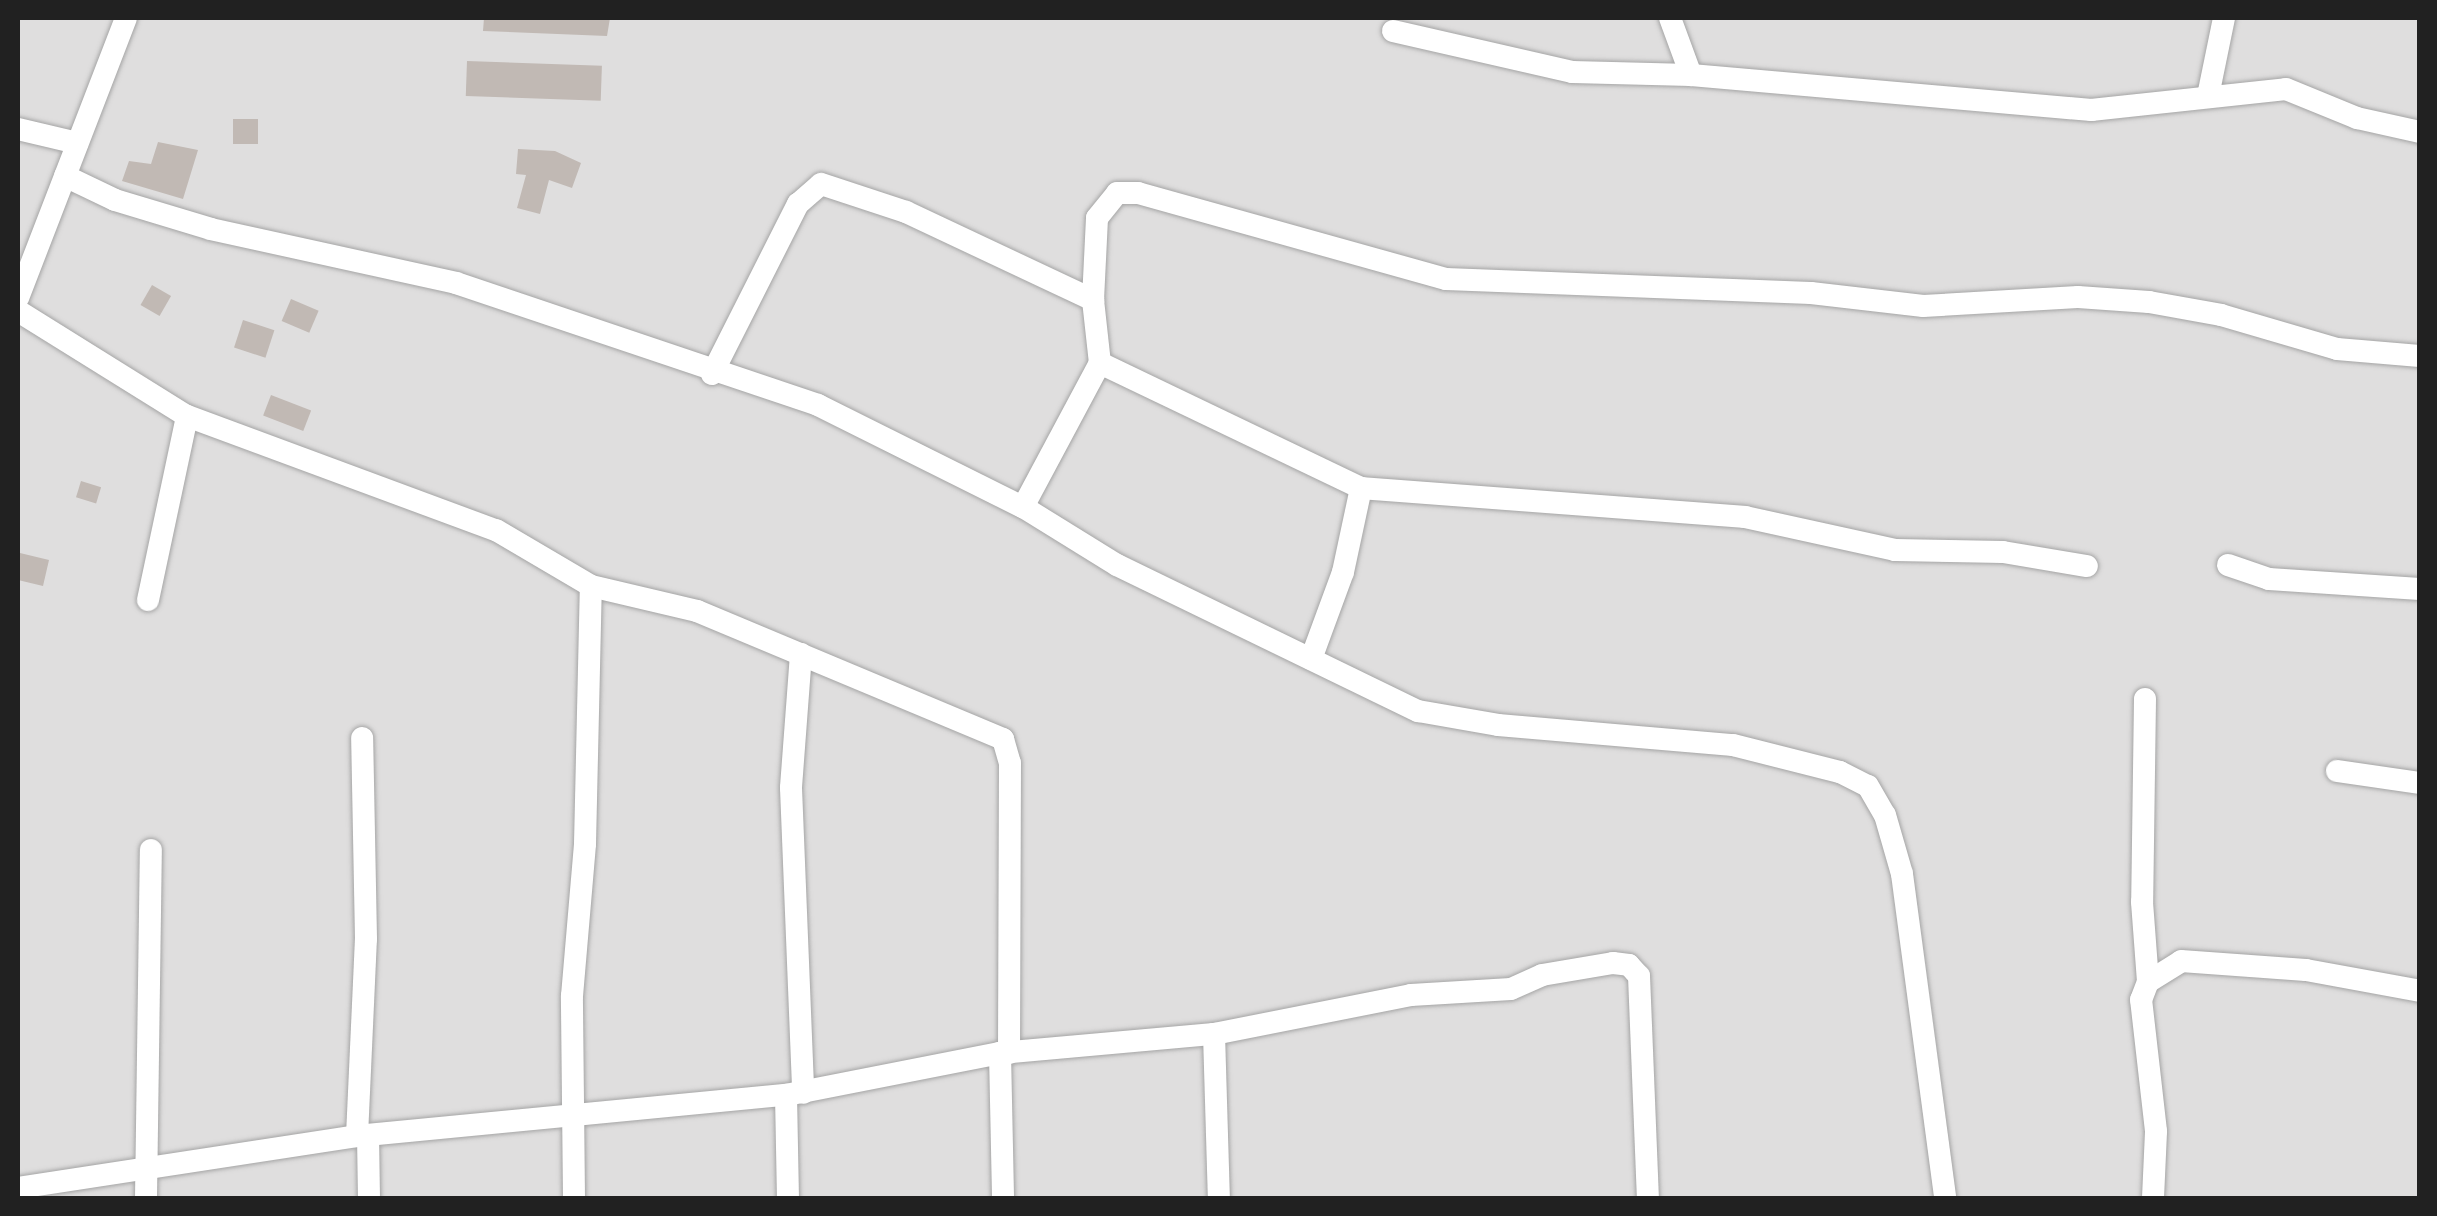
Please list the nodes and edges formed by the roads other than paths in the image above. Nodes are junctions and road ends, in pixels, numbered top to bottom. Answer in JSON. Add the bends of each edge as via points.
{"nodes":[{"id":1,"x":126,"y":18,"type":"edge"},
{"id":2,"x":1670,"y":18,"type":"edge"},
{"id":3,"x":2224,"y":18,"type":"edge"},
{"id":4,"x":1392,"y":31,"type":"dead end"},
{"id":5,"x":1692,"y":74,"type":"junction"},
{"id":6,"x":2208,"y":96,"type":"junction"},
{"id":7,"x":18,"y":130,"type":"edge"},
{"id":8,"x":2420,"y":132,"type":"edge"},
{"id":9,"x":77,"y":143,"type":"junction"},
{"id":10,"x":65,"y":176,"type":"junction"},
{"id":11,"x":18,"y":298,"type":"edge"},
{"id":12,"x":1093,"y":300,"type":"junction"},
{"id":13,"x":18,"y":312,"type":"edge"},
{"id":14,"x":2420,"y":356,"type":"edge"},
{"id":15,"x":1100,"y":363,"type":"junction"},
{"id":16,"x":712,"y":374,"type":"junction"},
{"id":17,"x":187,"y":416,"type":"junction"},
{"id":18,"x":1361,"y":488,"type":"junction"},
{"id":19,"x":1023,"y":507,"type":"junction"},
{"id":20,"x":2228,"y":564,"type":"dead end"},
{"id":21,"x":2087,"y":566,"type":"dead end"},
{"id":22,"x":591,"y":586,"type":"junction"},
{"id":23,"x":2420,"y":589,"type":"edge"},
{"id":24,"x":148,"y":600,"type":"dead end"},
{"id":25,"x":802,"y":654,"type":"junction"},
{"id":26,"x":1312,"y":659,"type":"junction"},
{"id":27,"x":2145,"y":699,"type":"dead end"},
{"id":28,"x":362,"y":738,"type":"dead end"},
{"id":29,"x":2337,"y":771,"type":"dead end"},
{"id":30,"x":2420,"y":783,"type":"edge"},
{"id":31,"x":150,"y":850,"type":"dead end"},
{"id":32,"x":2148,"y":982,"type":"junction"},
{"id":33,"x":2420,"y":991,"type":"edge"},
{"id":34,"x":1214,"y":1034,"type":"junction"},
{"id":35,"x":1004,"y":1052,"type":"junction"},
{"id":36,"x":794,"y":1094,"type":"junction"},
{"id":37,"x":576,"y":1119,"type":"junction"},
{"id":38,"x":363,"y":1136,"type":"junction"},
{"id":39,"x":147,"y":1170,"type":"junction"},
{"id":40,"x":18,"y":1188,"type":"edge"},
{"id":41,"x":146,"y":1198,"type":"edge"},
{"id":42,"x":369,"y":1198,"type":"edge"},
{"id":43,"x":574,"y":1198,"type":"edge"},
{"id":44,"x":788,"y":1198,"type":"edge"},
{"id":45,"x":1004,"y":1198,"type":"edge"},
{"id":46,"x":1219,"y":1198,"type":"edge"},
{"id":47,"x":1648,"y":1198,"type":"edge"},
{"id":48,"x":1945,"y":1198,"type":"edge"},
{"id":49,"x":2153,"y":1198,"type":"edge"}],
"edges":[{"from":1,"to":9,"type":"street"},
{"from":2,"to":5,"type":"street"},
{"from":3,"to":6,"type":"street"},
{"from":4,"to":5,"type":"street","via":[[1572,72]]},
{"from":5,"to":6,"type":"street","via":[[1905,90],[2038,109],[2180,104]]},
{"from":6,"to":8,"type":"street","via":[[2286,89],[2356,118]]},
{"from":7,"to":9,"type":"street"},
{"from":9,"to":10,"type":"street"},
{"from":10,"to":11,"type":"street"},
{"from":10,"to":16,"type":"street","via":[[115,200],[212,229],[456,283]]},
{"from":12,"to":14,"type":"street","via":[[1097,218],[1117,194],[1138,193],[1446,279],[1811,292],[1922,306],[2078,298],[2150,302],[2337,349]]},
{"from":12,"to":15,"type":"street"},
{"from":12,"to":16,"type":"street","via":[[906,212],[820,184],[798,204]]},
{"from":13,"to":17,"type":"street"},
{"from":15,"to":18,"type":"street"},
{"from":15,"to":19,"type":"street"},
{"from":16,"to":19,"type":"street","via":[[835,412]]},
{"from":17,"to":22,"type":"street","via":[[496,530]]},
{"from":17,"to":24,"type":"street"},
{"from":18,"to":21,"type":"street","via":[[1745,517],[1894,550],[2004,552]]},
{"from":18,"to":26,"type":"street","via":[[1343,572]]},
{"from":19,"to":26,"type":"street","via":[[1116,565]]},
{"from":20,"to":23,"type":"street","via":[[2269,579]]},
{"from":22,"to":25,"type":"street","via":[[697,612]]},
{"from":22,"to":37,"type":"street","via":[[585,844],[572,996]]},
{"from":25,"to":35,"type":"street","via":[[1003,739],[1010,762]]},
{"from":25,"to":36,"type":"street","via":[[790,788]]},
{"from":26,"to":48,"type":"street","via":[[1418,710],[1516,727],[1733,746],[1840,772],[1868,786],[1885,815],[1902,874]]},
{"from":27,"to":32,"type":"street","via":[[2142,902]]},
{"from":28,"to":38,"type":"street"},
{"from":29,"to":30,"type":"street"},
{"from":31,"to":39,"type":"street"},
{"from":32,"to":33,"type":"street","via":[[2182,961],[2306,970]]},
{"from":32,"to":49,"type":"street","via":[[2141,1000],[2156,1131]]},
{"from":34,"to":35,"type":"street"},
{"from":34,"to":46,"type":"street"},
{"from":34,"to":47,"type":"street","via":[[1411,995],[1511,989],[1542,976],[1629,964],[1640,988]]},
{"from":35,"to":36,"type":"street"},
{"from":35,"to":45,"type":"street"},
{"from":36,"to":37,"type":"street"},
{"from":36,"to":44,"type":"street"},
{"from":37,"to":38,"type":"street"},
{"from":37,"to":43,"type":"street"},
{"from":38,"to":39,"type":"street"},
{"from":38,"to":42,"type":"street"},
{"from":39,"to":40,"type":"street"},
{"from":39,"to":41,"type":"street"}]}
